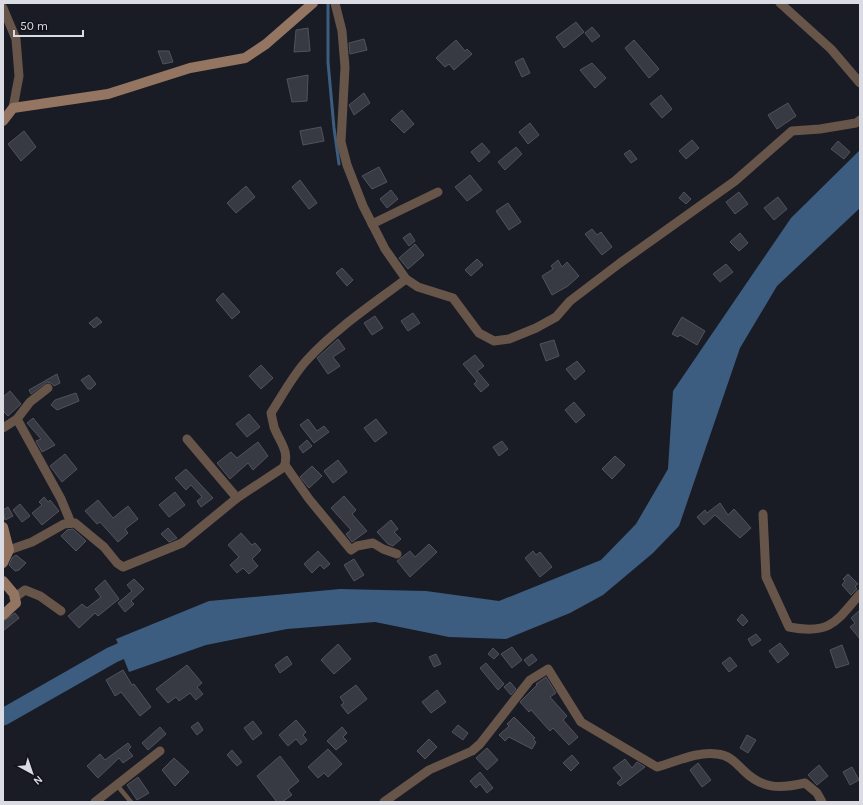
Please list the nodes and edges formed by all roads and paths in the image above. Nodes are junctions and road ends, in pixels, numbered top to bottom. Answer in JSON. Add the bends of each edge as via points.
{"nodes":[{"id":1,"x":313,"y":3,"type":"edge"},
{"id":2,"x":335,"y":3,"type":"edge"},
{"id":3,"x":780,"y":3,"type":"edge"},
{"id":4,"x":3,"y":8,"type":"edge"},
{"id":5,"x":860,"y":83,"type":"edge"},
{"id":6,"x":13,"y":108,"type":"junction"},
{"id":7,"x":860,"y":120,"type":"edge"},
{"id":8,"x":3,"y":121,"type":"edge"},
{"id":9,"x":438,"y":192,"type":"dead end"},
{"id":10,"x":372,"y":224,"type":"junction"},
{"id":11,"x":406,"y":279,"type":"junction"},
{"id":12,"x":48,"y":388,"type":"dead end"},
{"id":13,"x":16,"y":419,"type":"junction"},
{"id":14,"x":3,"y":428,"type":"edge"},
{"id":15,"x":187,"y":439,"type":"dead end"},
{"id":16,"x":285,"y":465,"type":"junction"},
{"id":17,"x":237,"y":498,"type":"junction"},
{"id":18,"x":763,"y":514,"type":"dead end"},
{"id":19,"x":71,"y":523,"type":"junction"},
{"id":20,"x":3,"y":527,"type":"edge"},
{"id":21,"x":9,"y":550,"type":"junction"},
{"id":22,"x":397,"y":554,"type":"dead end"},
{"id":23,"x":3,"y":563,"type":"edge"},
{"id":24,"x":3,"y":581,"type":"edge"},
{"id":25,"x":860,"y":594,"type":"edge"},
{"id":26,"x":14,"y":598,"type":"junction"},
{"id":27,"x":61,"y":611,"type":"dead end"},
{"id":28,"x":3,"y":615,"type":"edge"},
{"id":29,"x":160,"y":751,"type":"dead end"},
{"id":30,"x":116,"y":784,"type":"junction"},
{"id":31,"x":95,"y":802,"type":"edge"},
{"id":32,"x":131,"y":802,"type":"edge"},
{"id":33,"x":384,"y":802,"type":"edge"},
{"id":34,"x":822,"y":802,"type":"edge"}],
"edges":[{"from":1,"to":6,"type":"main road","via":[[266,44],[245,58],[190,68],[108,94]]},
{"from":2,"to":10,"type":"street","via":[[342,31],[345,67],[341,142],[346,165]]},
{"from":3,"to":5,"type":"street","via":[[831,49]]},
{"from":4,"to":6,"type":"street","via":[[16,39],[19,76]]},
{"from":6,"to":8,"type":"main road"},
{"from":7,"to":11,"type":"street","via":[[820,130],[792,131],[735,181],[620,263],[570,301],[556,317],[509,339],[494,341],[479,333],[453,298],[418,287]]},
{"from":9,"to":10,"type":"street"},
{"from":10,"to":11,"type":"street","via":[[385,249]]},
{"from":11,"to":16,"type":"street","via":[[306,360],[280,399],[271,414],[284,447],[287,460]]},
{"from":12,"to":13,"type":"street","via":[[30,402]]},
{"from":13,"to":14,"type":"street"},
{"from":13,"to":19,"type":"street","via":[[61,499]]},
{"from":15,"to":17,"type":"street"},
{"from":16,"to":17,"type":"street"},
{"from":16,"to":22,"type":"street","via":[[351,550],[357,546],[374,543]]},
{"from":17,"to":19,"type":"street","via":[[182,543],[123,567],[87,531]]},
{"from":18,"to":25,"type":"street","via":[[766,577],[790,627],[808,630],[826,628],[836,621]]},
{"from":19,"to":21,"type":"street"},
{"from":20,"to":21,"type":"main road"},
{"from":21,"to":23,"type":"main road"},
{"from":24,"to":26,"type":"main road"},
{"from":26,"to":27,"type":"street","via":[[25,590],[40,596]]},
{"from":26,"to":28,"type":"main road","via":[[16,603]]},
{"from":29,"to":30,"type":"street"},
{"from":30,"to":31,"type":"street"},
{"from":30,"to":32,"type":"lane"},
{"from":33,"to":34,"type":"street","via":[[429,770],[472,751],[530,680],[548,669],[581,722],[657,767],[689,757],[717,754],[731,758],[758,782],[769,786],[782,787],[805,783],[817,793]]}]}
